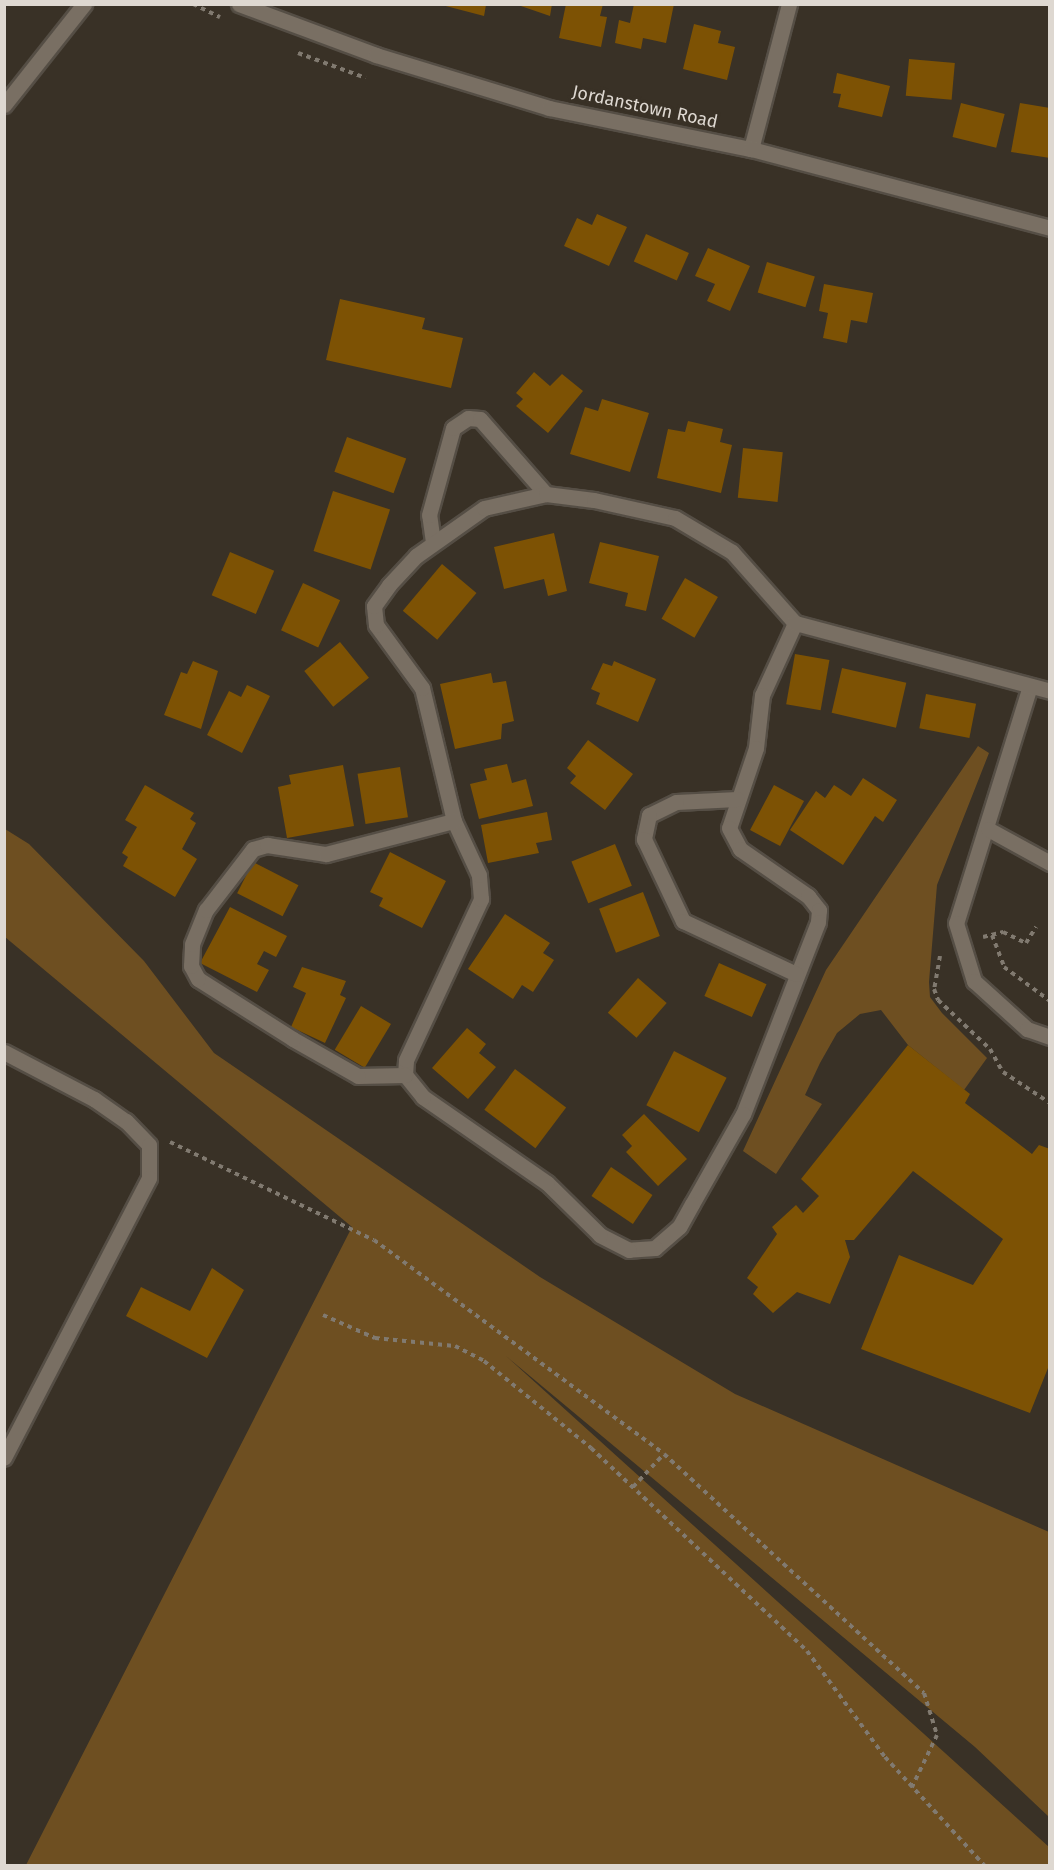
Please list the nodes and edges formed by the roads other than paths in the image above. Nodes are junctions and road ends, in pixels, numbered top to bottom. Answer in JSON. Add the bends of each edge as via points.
{"nodes":[{"id":1,"x":84,"y":4,"type":"edge"},
{"id":2,"x":239,"y":4,"type":"edge"},
{"id":3,"x":789,"y":4,"type":"edge"},
{"id":4,"x":4,"y":105,"type":"edge"},
{"id":5,"x":752,"y":149,"type":"junction"},
{"id":6,"x":1050,"y":228,"type":"edge"},
{"id":7,"x":546,"y":494,"type":"junction"},
{"id":8,"x":433,"y":542,"type":"junction"},
{"id":9,"x":795,"y":623,"type":"junction"},
{"id":10,"x":1030,"y":686,"type":"junction"},
{"id":11,"x":1050,"y":691,"type":"edge"},
{"id":12,"x":737,"y":799,"type":"junction"},
{"id":13,"x":454,"y":821,"type":"junction"},
{"id":14,"x":988,"y":829,"type":"junction"},
{"id":15,"x":1050,"y":863,"type":"edge"},
{"id":16,"x":796,"y":974,"type":"junction"},
{"id":17,"x":1050,"y":1037,"type":"edge"},
{"id":18,"x":4,"y":1052,"type":"edge"},
{"id":19,"x":405,"y":1075,"type":"junction"},
{"id":20,"x":4,"y":1458,"type":"edge"}],
"edges":[{"from":1,"to":4,"type":"street"},
{"from":2,"to":5,"type":"street","name":"Jordanstown Road","via":[[376,55],[549,108]]},
{"from":3,"to":5,"type":"street"},
{"from":5,"to":6,"type":"street","name":"Jordanstown Road"},
{"from":7,"to":8,"type":"street","via":[[484,508]]},
{"from":7,"to":8,"type":"street","via":[[480,419],[468,418],[453,429],[429,515]]},
{"from":7,"to":9,"type":"street","via":[[675,518],[732,552]]},
{"from":8,"to":13,"type":"street","via":[[374,606],[376,624],[422,688]]},
{"from":9,"to":10,"type":"street"},
{"from":9,"to":12,"type":"street","via":[[762,695],[756,748]]},
{"from":10,"to":11,"type":"street"},
{"from":10,"to":14,"type":"street"},
{"from":12,"to":16,"type":"street","via":[[729,828],[740,849],[819,910]]},
{"from":12,"to":16,"type":"street","via":[[676,802],[649,814],[644,838],[683,921]]},
{"from":13,"to":19,"type":"street","via":[[479,875],[481,899],[406,1060]]},
{"from":13,"to":19,"type":"street","via":[[326,854],[267,845],[253,849],[206,910],[192,944],[191,966],[198,979],[293,1040],[358,1076]]},
{"from":14,"to":15,"type":"street"},
{"from":14,"to":17,"type":"street","via":[[956,923],[958,942],[974,981],[1027,1029]]},
{"from":16,"to":19,"type":"street","via":[[742,1114],[679,1227],[655,1248],[629,1250],[600,1235],[548,1183],[423,1097]]},
{"from":18,"to":20,"type":"street","via":[[126,1121],[149,1145],[149,1178]]}]}
